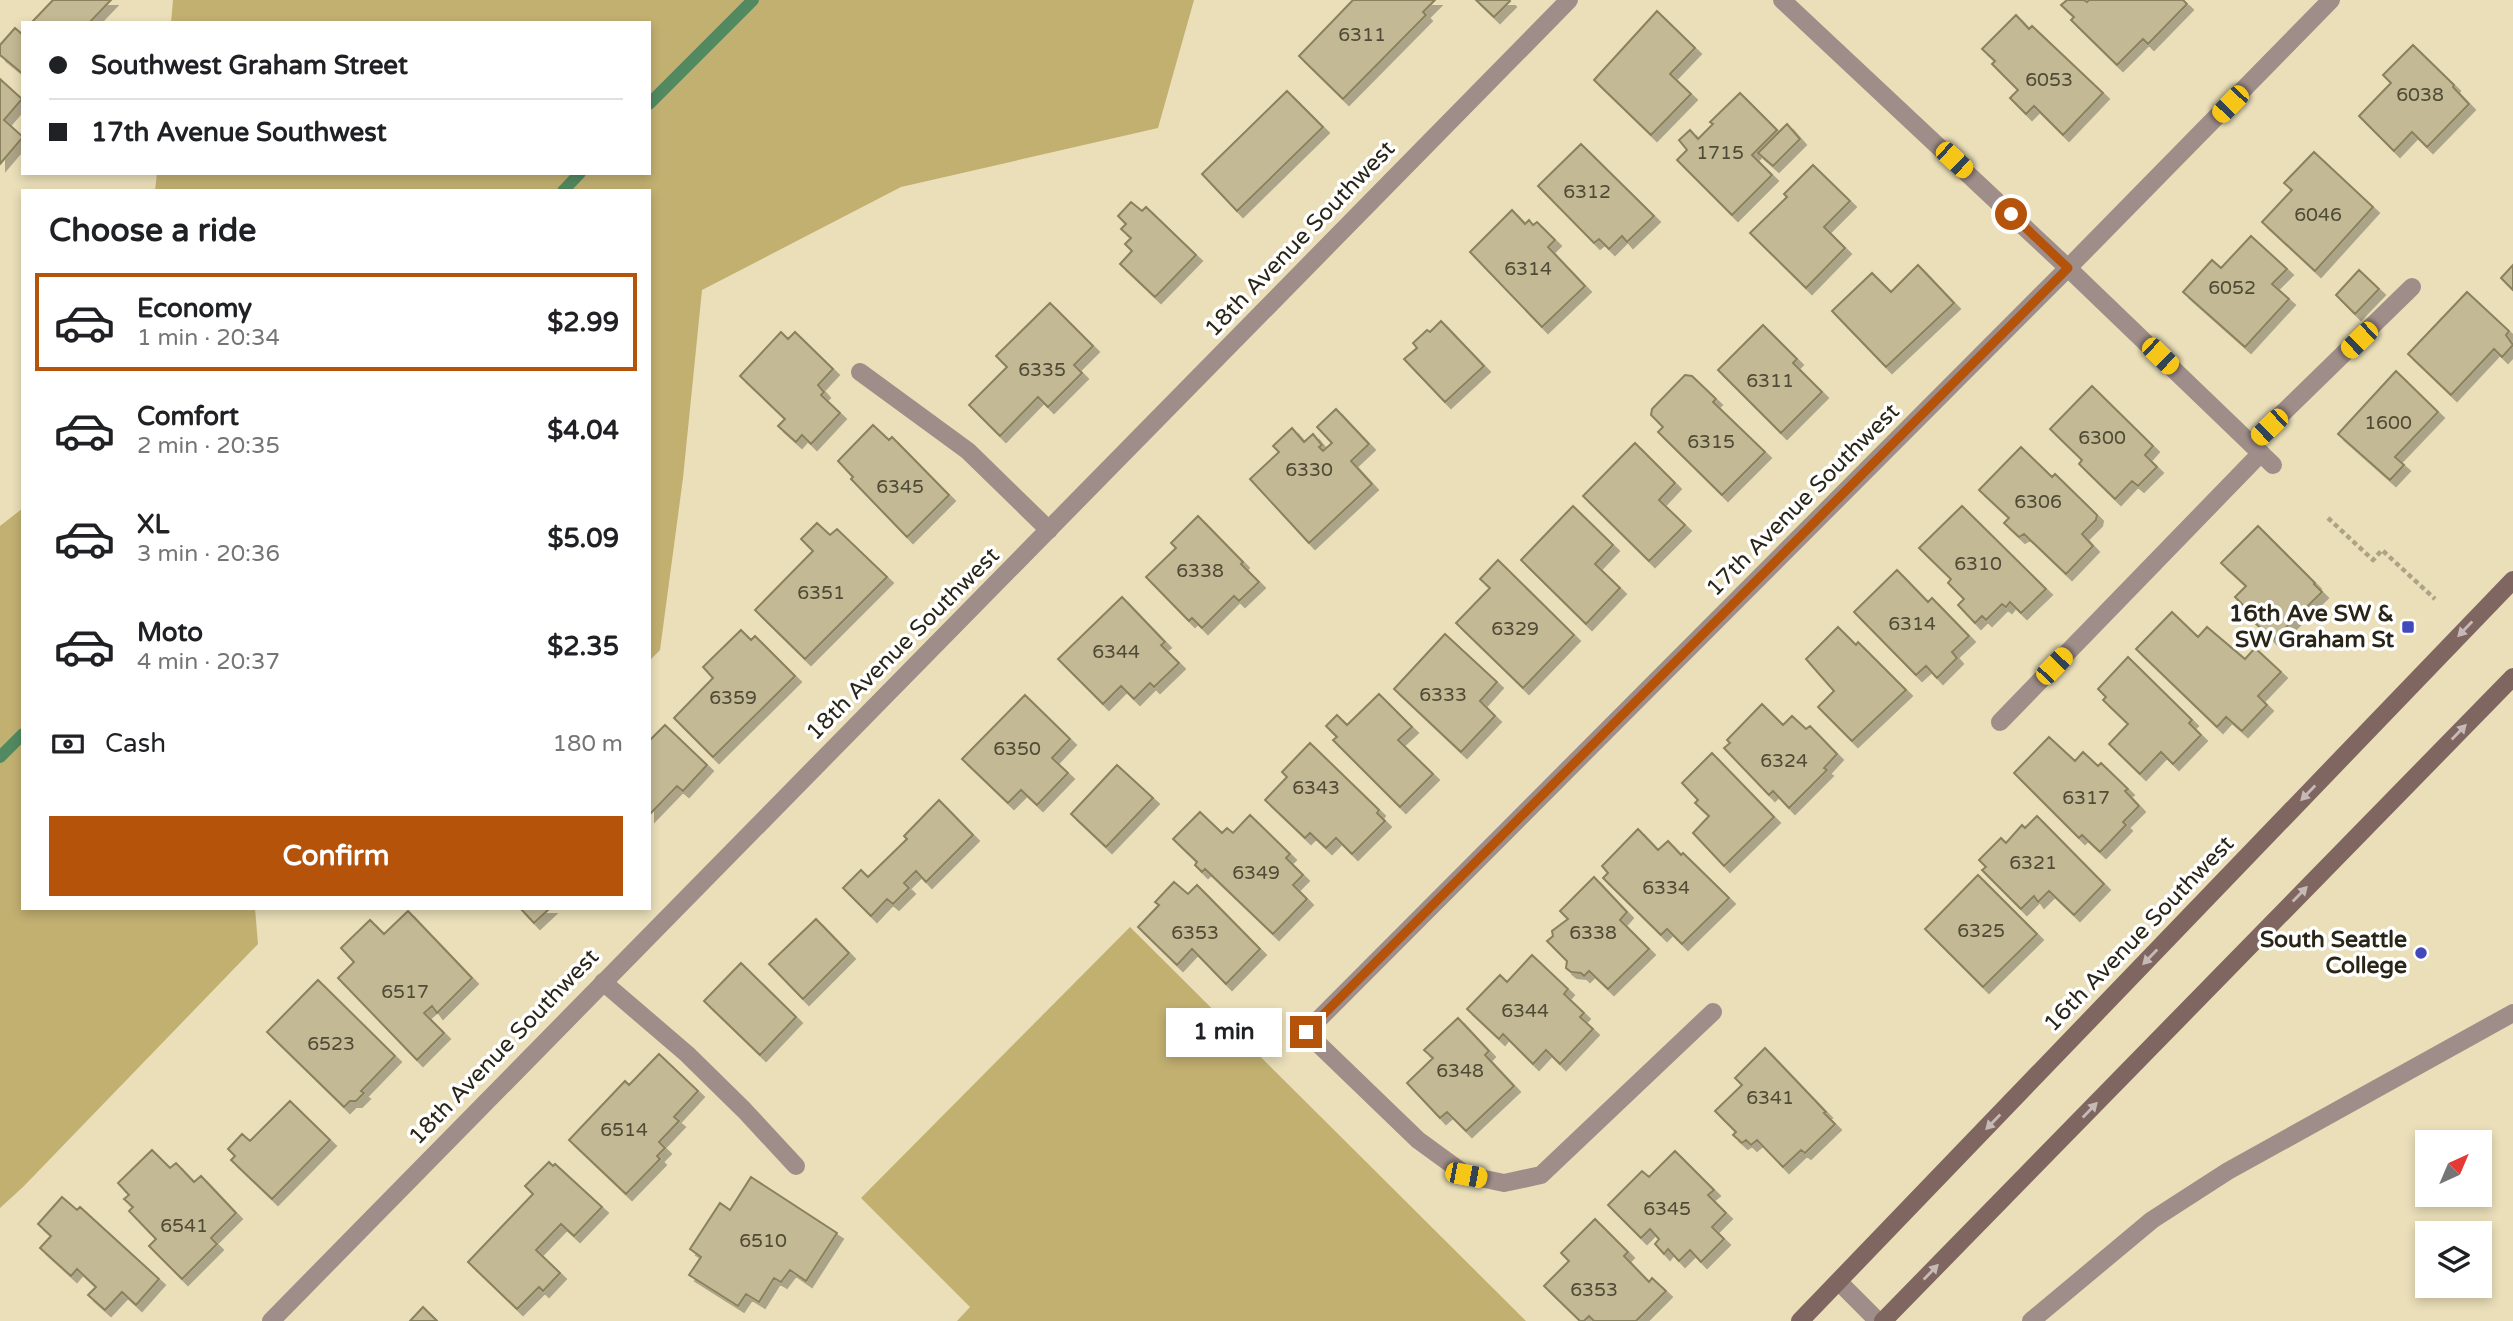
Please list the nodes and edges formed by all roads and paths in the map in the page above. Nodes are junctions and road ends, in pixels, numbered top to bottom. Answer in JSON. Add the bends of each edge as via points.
{"nodes":[{"id":1,"x":1569,"y":0,"type":"edge"},
{"id":2,"x":1782,"y":0,"type":"edge"},
{"id":3,"x":2332,"y":0,"type":"edge"},
{"id":4,"x":2068,"y":268,"type":"junction"},
{"id":5,"x":2412,"y":287,"type":"dead end"},
{"id":6,"x":860,"y":372,"type":"dead end"},
{"id":7,"x":2262,"y":454,"type":"junction"},
{"id":8,"x":2328,"y":518,"type":"dead end"},
{"id":9,"x":1049,"y":530,"type":"junction"},
{"id":10,"x":2513,"y":580,"type":"edge"},
{"id":11,"x":2435,"y":599,"type":"dead end"},
{"id":12,"x":2513,"y":677,"type":"edge"},
{"id":13,"x":2000,"y":722,"type":"dead end"},
{"id":14,"x":603,"y":982,"type":"junction"},
{"id":15,"x":1713,"y":1012,"type":"dead end"},
{"id":16,"x":2513,"y":1013,"type":"edge"},
{"id":17,"x":796,"y":1166,"type":"dead end"},
{"id":18,"x":1839,"y":1282,"type":"junction"},
{"id":19,"x":271,"y":1321,"type":"edge"},
{"id":20,"x":1800,"y":1321,"type":"edge"},
{"id":21,"x":1878,"y":1321,"type":"edge"},
{"id":22,"x":1883,"y":1321,"type":"edge"},
{"id":23,"x":2031,"y":1321,"type":"edge"}],
"edges":[{"from":1,"to":9,"type":"street","name":"18th Avenue Southwest"},
{"from":2,"to":4,"type":"street"},
{"from":3,"to":4,"type":"street","name":"17th Avenue Southwest"},
{"from":4,"to":7,"type":"street"},
{"from":4,"to":15,"type":"street","name":"17th Avenue Southwest","via":[[1306,1032],[1418,1140],[1466,1175],[1504,1182],[1541,1175]]},
{"from":5,"to":7,"type":"street"},
{"from":6,"to":9,"type":"street","via":[[968,451]]},
{"from":7,"to":13,"type":"street"},
{"from":8,"to":11,"type":"path","via":[[2373,560],[2382,550]]},
{"from":9,"to":14,"type":"street","name":"18th Avenue Southwest"},
{"from":10,"to":18,"type":"street","name":"16th Avenue Southwest","one_way":true},
{"from":22,"to":12,"type":"street","one_way":true},
{"from":14,"to":17,"type":"street","via":[[687,1054]]},
{"from":14,"to":19,"type":"street","name":"18th Avenue Southwest"},
{"from":16,"to":23,"type":"street","via":[[2228,1171],[2152,1220]]},
{"from":18,"to":20,"type":"street","name":"16th Avenue Southwest"},
{"from":18,"to":21,"type":"street"}]}
